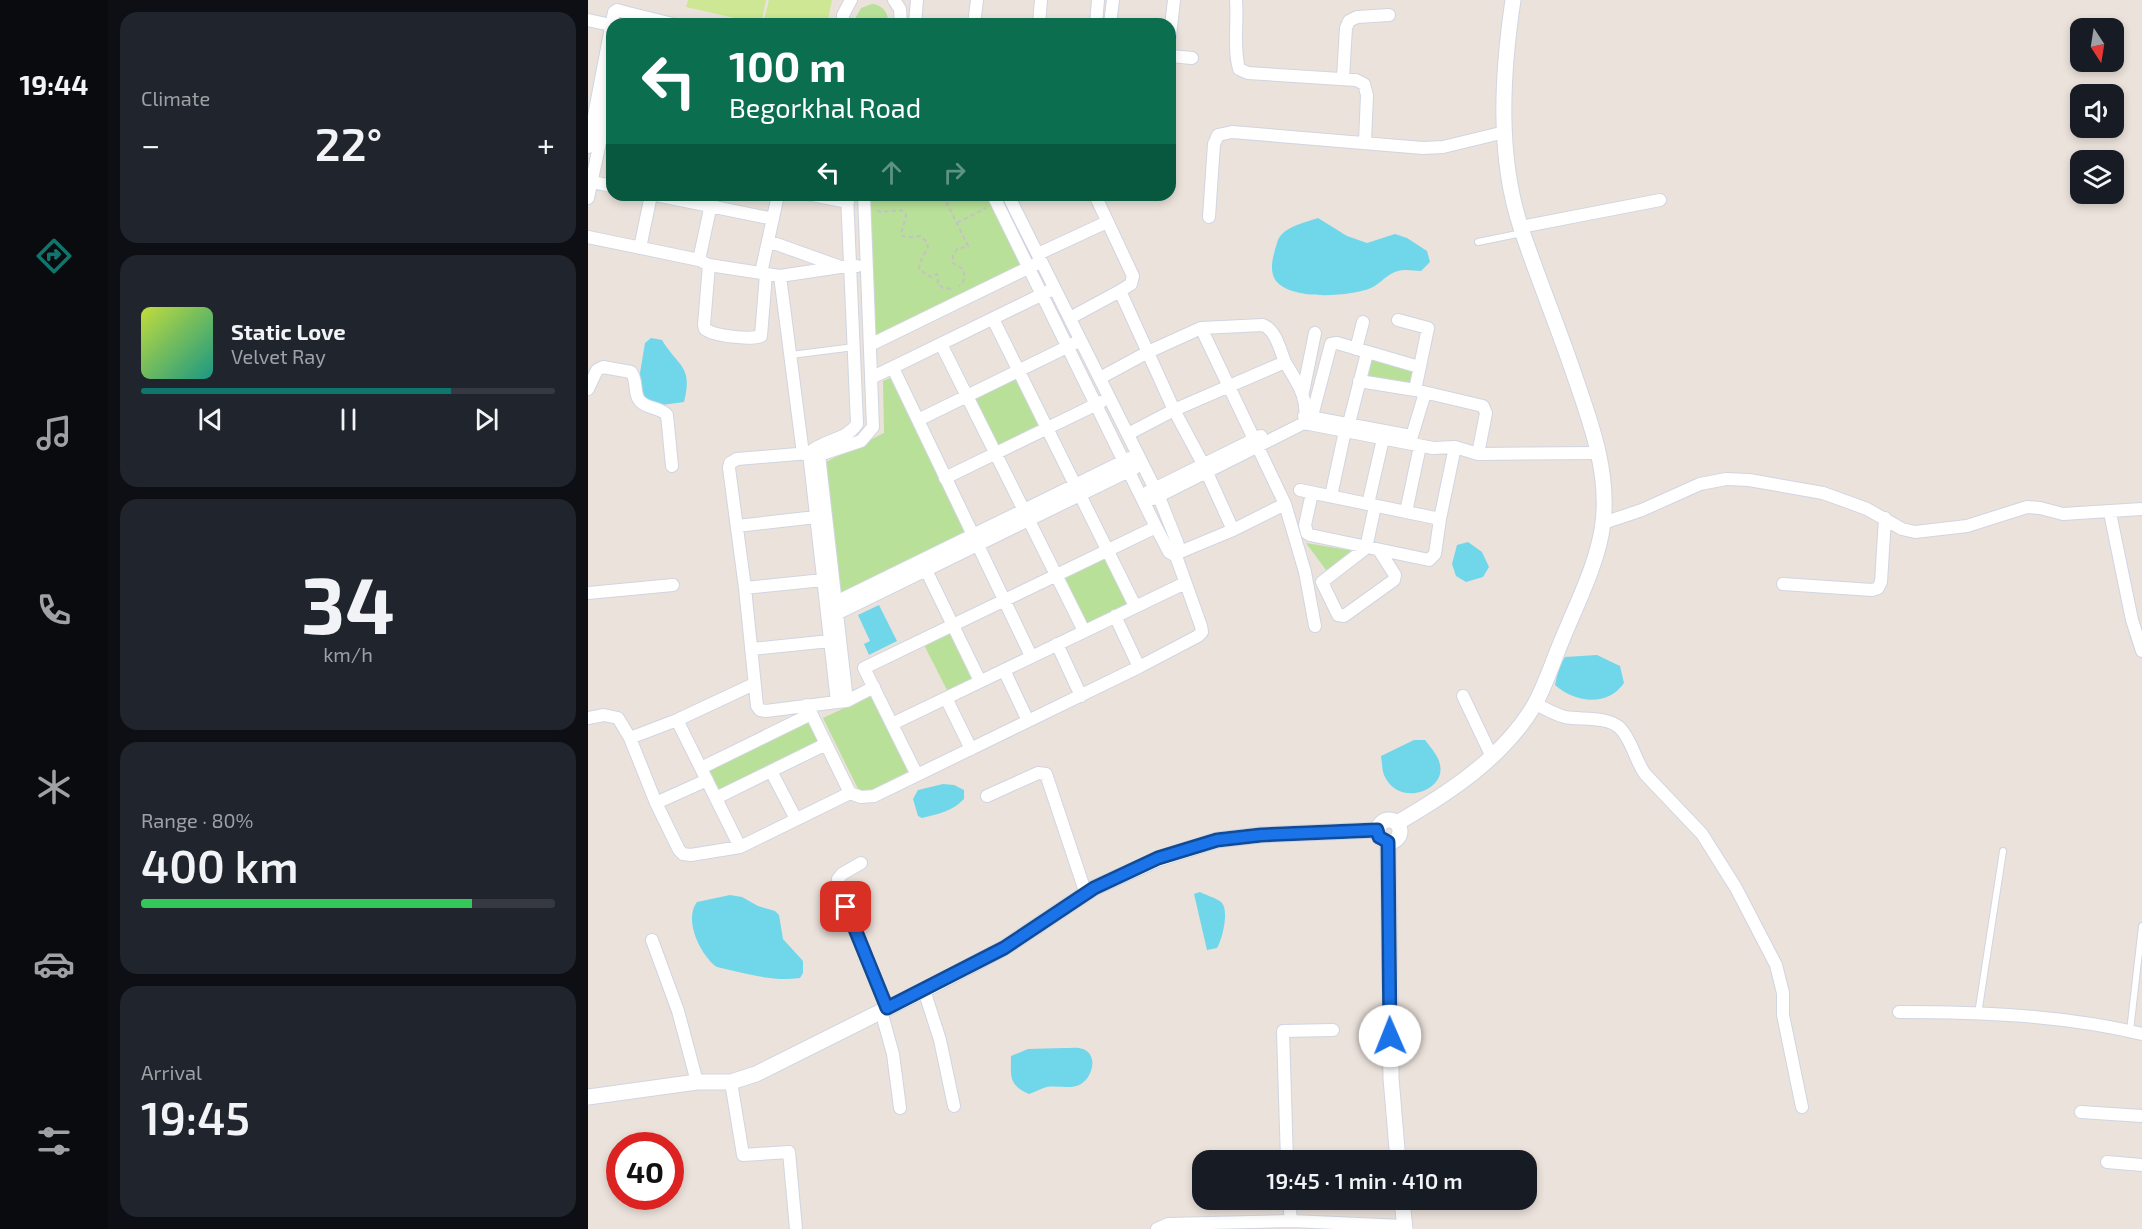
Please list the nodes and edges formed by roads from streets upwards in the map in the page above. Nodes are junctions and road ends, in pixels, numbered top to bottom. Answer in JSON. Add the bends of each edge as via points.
{"nodes":[{"id":1,"x":850,"y":0,"type":"edge"},
{"id":2,"x":894,"y":0,"type":"edge"},
{"id":3,"x":917,"y":0,"type":"edge"},
{"id":4,"x":977,"y":0,"type":"edge"},
{"id":5,"x":1041,"y":0,"type":"edge"},
{"id":6,"x":1098,"y":0,"type":"edge"},
{"id":7,"x":1113,"y":0,"type":"edge"},
{"id":8,"x":1174,"y":0,"type":"edge"},
{"id":9,"x":1236,"y":0,"type":"edge"},
{"id":10,"x":1513,"y":0,"type":"edge"},
{"id":11,"x":1389,"y":15,"type":"dead end"},
{"id":12,"x":614,"y":18,"type":"edge"},
{"id":13,"x":627,"y":18,"type":"edge"},
{"id":14,"x":843,"y":18,"type":"edge"},
{"id":15,"x":901,"y":18,"type":"edge"},
{"id":16,"x":916,"y":18,"type":"edge"},
{"id":17,"x":975,"y":18,"type":"edge"},
{"id":18,"x":1040,"y":18,"type":"edge"},
{"id":19,"x":1096,"y":18,"type":"edge"},
{"id":20,"x":1111,"y":18,"type":"edge"},
{"id":21,"x":1172,"y":18,"type":"edge"},
{"id":22,"x":588,"y":20,"type":"edge"},
{"id":23,"x":606,"y":24,"type":"edge"},
{"id":24,"x":606,"y":51,"type":"edge"},
{"id":25,"x":1176,"y":57,"type":"edge"},
{"id":26,"x":1192,"y":58,"type":"dead end"},
{"id":27,"x":1343,"y":78,"type":"junction"},
{"id":28,"x":600,"y":83,"type":"edge"},
{"id":29,"x":606,"y":115,"type":"edge"},
{"id":30,"x":1505,"y":132,"type":"junction"},
{"id":31,"x":606,"y":133,"type":"edge"},
{"id":32,"x":1365,"y":142,"type":"junction"},
{"id":33,"x":588,"y":147,"type":"edge"},
{"id":34,"x":592,"y":182,"type":"junction"},
{"id":35,"x":606,"y":185,"type":"edge"},
{"id":36,"x":588,"y":198,"type":"edge"},
{"id":37,"x":1660,"y":200,"type":"dead end"},
{"id":38,"x":650,"y":201,"type":"edge"},
{"id":39,"x":712,"y":201,"type":"edge"},
{"id":40,"x":777,"y":201,"type":"edge"},
{"id":41,"x":847,"y":201,"type":"edge"},
{"id":42,"x":864,"y":201,"type":"edge"},
{"id":43,"x":996,"y":201,"type":"edge"},
{"id":44,"x":1015,"y":201,"type":"edge"},
{"id":45,"x":1098,"y":201,"type":"edge"},
{"id":46,"x":1209,"y":217,"type":"dead end"},
{"id":47,"x":773,"y":219,"type":"junction"},
{"id":48,"x":1107,"y":222,"type":"junction"},
{"id":49,"x":1522,"y":230,"type":"junction"},
{"id":50,"x":588,"y":237,"type":"edge"},
{"id":51,"x":768,"y":242,"type":"junction"},
{"id":52,"x":640,"y":248,"type":"junction"},
{"id":53,"x":1040,"y":257,"type":"junction"},
{"id":54,"x":704,"y":262,"type":"junction"},
{"id":55,"x":867,"y":265,"type":"junction"},
{"id":56,"x":845,"y":267,"type":"junction"},
{"id":57,"x":1029,"y":268,"type":"junction"},
{"id":58,"x":764,"y":273,"type":"junction"},
{"id":59,"x":780,"y":276,"type":"junction"},
{"id":60,"x":1055,"y":287,"type":"junction"},
{"id":61,"x":1120,"y":291,"type":"junction"},
{"id":62,"x":1042,"y":295,"type":"junction"},
{"id":63,"x":993,"y":318,"type":"junction"},
{"id":64,"x":1070,"y":318,"type":"junction"},
{"id":65,"x":1398,"y":320,"type":"dead end"},
{"id":66,"x":1363,"y":322,"type":"dead end"},
{"id":67,"x":1201,"y":328,"type":"junction"},
{"id":68,"x":1315,"y":333,"type":"dead end"},
{"id":69,"x":1081,"y":340,"type":"junction"},
{"id":70,"x":941,"y":344,"type":"junction"},
{"id":71,"x":870,"y":345,"type":"junction"},
{"id":72,"x":1068,"y":347,"type":"junction"},
{"id":73,"x":1361,"y":351,"type":"junction"},
{"id":74,"x":1148,"y":352,"type":"junction"},
{"id":75,"x":1285,"y":362,"type":"junction"},
{"id":76,"x":1419,"y":367,"type":"junction"},
{"id":77,"x":893,"y":368,"type":"junction"},
{"id":78,"x":1019,"y":371,"type":"junction"},
{"id":79,"x":872,"y":378,"type":"junction"},
{"id":80,"x":1100,"y":378,"type":"junction"},
{"id":81,"x":1359,"y":381,"type":"junction"},
{"id":82,"x":1230,"y":386,"type":"junction"},
{"id":83,"x":588,"y":389,"type":"edge"},
{"id":84,"x":1303,"y":392,"type":"junction"},
{"id":85,"x":1420,"y":392,"type":"junction"},
{"id":86,"x":967,"y":396,"type":"junction"},
{"id":87,"x":1110,"y":398,"type":"junction"},
{"id":88,"x":1095,"y":404,"type":"junction"},
{"id":89,"x":1174,"y":410,"type":"junction"},
{"id":90,"x":1307,"y":418,"type":"junction"},
{"id":91,"x":918,"y":420,"type":"junction"},
{"id":92,"x":1347,"y":427,"type":"junction"},
{"id":93,"x":1047,"y":428,"type":"junction"},
{"id":94,"x":1128,"y":434,"type":"junction"},
{"id":95,"x":1383,"y":439,"type":"junction"},
{"id":96,"x":1416,"y":441,"type":"junction"},
{"id":97,"x":1257,"y":443,"type":"junction"},
{"id":98,"x":1450,"y":447,"type":"junction"},
{"id":99,"x":996,"y":453,"type":"junction"},
{"id":100,"x":1599,"y":453,"type":"junction"},
{"id":101,"x":810,"y":454,"type":"junction"},
{"id":102,"x":1478,"y":454,"type":"junction"},
{"id":103,"x":1139,"y":460,"type":"junction"},
{"id":104,"x":672,"y":466,"type":"dead end"},
{"id":105,"x":1126,"y":466,"type":"junction"},
{"id":106,"x":1205,"y":469,"type":"junction"},
{"id":107,"x":945,"y":478,"type":"junction"},
{"id":108,"x":1078,"y":490,"type":"junction"},
{"id":109,"x":1156,"y":493,"type":"junction"},
{"id":110,"x":1331,"y":496,"type":"junction"},
{"id":111,"x":1141,"y":498,"type":"junction"},
{"id":112,"x":1285,"y":504,"type":"junction"},
{"id":113,"x":1372,"y":505,"type":"junction"},
{"id":114,"x":2142,"y":509,"type":"edge"},
{"id":115,"x":1406,"y":512,"type":"junction"},
{"id":116,"x":2110,"y":513,"type":"junction"},
{"id":117,"x":1026,"y":515,"type":"junction"},
{"id":118,"x":816,"y":516,"type":"junction"},
{"id":119,"x":1885,"y":518,"type":"junction"},
{"id":120,"x":1440,"y":519,"type":"junction"},
{"id":121,"x":1603,"y":523,"type":"junction"},
{"id":122,"x":737,"y":526,"type":"junction"},
{"id":123,"x":1156,"y":527,"type":"junction"},
{"id":124,"x":1233,"y":530,"type":"junction"},
{"id":125,"x":975,"y":540,"type":"junction"},
{"id":126,"x":1373,"y":549,"type":"junction"},
{"id":127,"x":1108,"y":550,"type":"junction"},
{"id":128,"x":1178,"y":554,"type":"junction"},
{"id":129,"x":926,"y":570,"type":"junction"},
{"id":130,"x":1056,"y":575,"type":"junction"},
{"id":131,"x":824,"y":580,"type":"junction"},
{"id":132,"x":1185,"y":583,"type":"junction"},
{"id":133,"x":1783,"y":584,"type":"dead end"},
{"id":134,"x":673,"y":585,"type":"dead end"},
{"id":135,"x":745,"y":588,"type":"junction"},
{"id":136,"x":588,"y":593,"type":"edge"},
{"id":137,"x":1004,"y":600,"type":"junction"},
{"id":138,"x":1135,"y":606,"type":"junction"},
{"id":139,"x":832,"y":610,"type":"junction"},
{"id":140,"x":1115,"y":616,"type":"junction"},
{"id":141,"x":953,"y":626,"type":"junction"},
{"id":142,"x":1315,"y":626,"type":"dead end"},
{"id":143,"x":1084,"y":631,"type":"junction"},
{"id":144,"x":830,"y":640,"type":"junction"},
{"id":145,"x":1057,"y":644,"type":"junction"},
{"id":146,"x":752,"y":650,"type":"junction"},
{"id":147,"x":2142,"y":651,"type":"edge"},
{"id":148,"x":1031,"y":656,"type":"junction"},
{"id":149,"x":1139,"y":667,"type":"junction"},
{"id":150,"x":1004,"y":670,"type":"junction"},
{"id":151,"x":980,"y":681,"type":"junction"},
{"id":152,"x":754,"y":684,"type":"junction"},
{"id":153,"x":874,"y":687,"type":"junction"},
{"id":154,"x":1081,"y":696,"type":"junction"},
{"id":155,"x":1463,"y":696,"type":"dead end"},
{"id":156,"x":946,"y":698,"type":"junction"},
{"id":157,"x":842,"y":701,"type":"junction"},
{"id":158,"x":1535,"y":703,"type":"junction"},
{"id":159,"x":809,"y":710,"type":"junction"},
{"id":160,"x":588,"y":718,"type":"edge"},
{"id":161,"x":677,"y":720,"type":"junction"},
{"id":162,"x":1028,"y":721,"type":"junction"},
{"id":163,"x":892,"y":724,"type":"junction"},
{"id":164,"x":630,"y":738,"type":"junction"},
{"id":165,"x":826,"y":744,"type":"junction"},
{"id":166,"x":971,"y":749,"type":"junction"},
{"id":167,"x":1492,"y":757,"type":"junction"},
{"id":168,"x":701,"y":768,"type":"junction"},
{"id":169,"x":771,"y":771,"type":"junction"},
{"id":170,"x":917,"y":775,"type":"junction"},
{"id":171,"x":707,"y":780,"type":"junction"},
{"id":172,"x":850,"y":793,"type":"junction"},
{"id":173,"x":987,"y":796,"type":"dead end"},
{"id":174,"x":716,"y":798,"type":"junction"},
{"id":175,"x":656,"y":803,"type":"junction"},
{"id":176,"x":795,"y":819,"type":"junction"},
{"id":177,"x":1397,"y":823,"type":"junction"},
{"id":178,"x":1377,"y":830,"type":"junction"},
{"id":179,"x":1388,"y":842,"type":"junction"},
{"id":180,"x":740,"y":847,"type":"junction"},
{"id":181,"x":861,"y":863,"type":"dead end"},
{"id":182,"x":1086,"y":894,"type":"junction"},
{"id":183,"x":652,"y":940,"type":"dead end"},
{"id":184,"x":924,"y":990,"type":"junction"},
{"id":185,"x":884,"y":1009,"type":"junction"},
{"id":186,"x":1899,"y":1012,"type":"dead end"},
{"id":187,"x":1333,"y":1030,"type":"dead end"},
{"id":188,"x":2136,"y":1033,"type":"edge"},
{"id":189,"x":698,"y":1082,"type":"junction"},
{"id":190,"x":731,"y":1082,"type":"junction"},
{"id":191,"x":588,"y":1097,"type":"edge"},
{"id":192,"x":954,"y":1106,"type":"dead end"},
{"id":193,"x":1802,"y":1107,"type":"dead end"},
{"id":194,"x":900,"y":1108,"type":"dead end"},
{"id":195,"x":2081,"y":1112,"type":"dead end"},
{"id":196,"x":2142,"y":1116,"type":"edge"},
{"id":197,"x":1287,"y":1150,"type":"edge"},
{"id":198,"x":1397,"y":1150,"type":"edge"},
{"id":199,"x":2107,"y":1162,"type":"dead end"},
{"id":200,"x":2142,"y":1165,"type":"edge"},
{"id":201,"x":1289,"y":1210,"type":"edge"},
{"id":202,"x":1403,"y":1210,"type":"edge"},
{"id":203,"x":1290,"y":1221,"type":"junction"},
{"id":204,"x":1404,"y":1228,"type":"edge"},
{"id":205,"x":796,"y":1229,"type":"edge"},
{"id":206,"x":1157,"y":1229,"type":"edge"}],
"edges":[{"from":1,"to":14,"type":"street"},
{"from":2,"to":15,"type":"street"},
{"from":3,"to":16,"type":"street"},
{"from":4,"to":17,"type":"street"},
{"from":5,"to":18,"type":"street"},
{"from":6,"to":19,"type":"street"},
{"from":7,"to":20,"type":"street"},
{"from":8,"to":21,"type":"street"},
{"from":9,"to":27,"type":"street","via":[[1239,69],[1248,74]]},
{"from":10,"to":30,"type":"street","via":[[1507,41]]},
{"from":11,"to":27,"type":"street","via":[[1349,21]]},
{"from":12,"to":13,"type":"street","via":[[616,11]]},
{"from":22,"to":23,"type":"street"},
{"from":24,"to":28,"type":"street"},
{"from":25,"to":26,"type":"street"},
{"from":27,"to":32,"type":"street","via":[[1364,84]]},
{"from":28,"to":29,"type":"street"},
{"from":28,"to":33,"type":"street"},
{"from":30,"to":32,"type":"street","via":[[1443,147]]},
{"from":30,"to":49,"type":"street","via":[[1510,184]]},
{"from":31,"to":34,"type":"street"},
{"from":32,"to":46,"type":"street","via":[[1232,132],[1218,135]]},
{"from":34,"to":35,"type":"street"},
{"from":34,"to":36,"type":"street"},
{"from":37,"to":49,"type":"street"},
{"from":38,"to":52,"type":"street"},
{"from":39,"to":47,"type":"street"},
{"from":39,"to":54,"type":"street"},
{"from":40,"to":47,"type":"street"},
{"from":41,"to":56,"type":"street"},
{"from":42,"to":55,"type":"street"},
{"from":43,"to":57,"type":"street"},
{"from":44,"to":53,"type":"street"},
{"from":45,"to":48,"type":"street"},
{"from":47,"to":51,"type":"street"},
{"from":48,"to":53,"type":"street"},
{"from":48,"to":61,"type":"street","via":[[1133,276],[1131,284]]},
{"from":49,"to":100,"type":"street"},
{"from":50,"to":52,"type":"street"},
{"from":51,"to":56,"type":"street"},
{"from":51,"to":58,"type":"street"},
{"from":52,"to":54,"type":"street"},
{"from":53,"to":57,"type":"street"},
{"from":53,"to":60,"type":"street"},
{"from":54,"to":58,"type":"street"},
{"from":54,"to":58,"type":"street","via":[[704,325],[711,333],[761,336]]},
{"from":55,"to":56,"type":"street"},
{"from":55,"to":71,"type":"street"},
{"from":56,"to":59,"type":"street"},
{"from":56,"to":101,"type":"street","via":[[857,424],[851,433],[818,445]]},
{"from":57,"to":62,"type":"street"},
{"from":57,"to":71,"type":"street"},
{"from":58,"to":59,"type":"street"},
{"from":59,"to":101,"type":"street","via":[[790,355]]},
{"from":60,"to":62,"type":"street"},
{"from":60,"to":64,"type":"street"},
{"from":61,"to":64,"type":"street"},
{"from":61,"to":74,"type":"street"},
{"from":62,"to":63,"type":"street"},
{"from":62,"to":72,"type":"street"},
{"from":63,"to":70,"type":"street"},
{"from":63,"to":78,"type":"street"},
{"from":64,"to":69,"type":"street"},
{"from":65,"to":76,"type":"street","via":[[1428,328]]},
{"from":66,"to":73,"type":"street"},
{"from":67,"to":74,"type":"street"},
{"from":67,"to":75,"type":"street","via":[[1268,327]]},
{"from":67,"to":82,"type":"street"},
{"from":68,"to":84,"type":"street"},
{"from":69,"to":72,"type":"street"},
{"from":69,"to":80,"type":"street"},
{"from":70,"to":77,"type":"street"},
{"from":70,"to":86,"type":"street"},
{"from":71,"to":79,"type":"street"},
{"from":72,"to":78,"type":"street"},
{"from":72,"to":88,"type":"street"},
{"from":73,"to":76,"type":"street"},
{"from":73,"to":81,"type":"street"},
{"from":73,"to":90,"type":"street","via":[[1334,342],[1328,347]]},
{"from":74,"to":80,"type":"street"},
{"from":74,"to":89,"type":"street"},
{"from":75,"to":82,"type":"street"},
{"from":75,"to":84,"type":"street"},
{"from":76,"to":85,"type":"street"},
{"from":77,"to":79,"type":"street"},
{"from":77,"to":91,"type":"street"},
{"from":78,"to":86,"type":"street"},
{"from":78,"to":93,"type":"street"},
{"from":79,"to":101,"type":"street","via":[[873,427],[861,441]]},
{"from":80,"to":87,"type":"street"},
{"from":81,"to":85,"type":"street"},
{"from":81,"to":92,"type":"street"},
{"from":82,"to":89,"type":"street"},
{"from":82,"to":97,"type":"street"},
{"from":83,"to":104,"type":"street","via":[[597,370],[631,372],[641,403],[667,416]]},
{"from":84,"to":90,"type":"street"},
{"from":85,"to":96,"type":"street"},
{"from":85,"to":102,"type":"street","via":[[1485,408]]},
{"from":86,"to":91,"type":"street"},
{"from":86,"to":99,"type":"street"},
{"from":87,"to":88,"type":"street"},
{"from":87,"to":94,"type":"street"},
{"from":88,"to":93,"type":"street"},
{"from":88,"to":105,"type":"street"},
{"from":89,"to":94,"type":"street"},
{"from":89,"to":106,"type":"street"},
{"from":90,"to":92,"type":"street"},
{"from":90,"to":97,"type":"street"},
{"from":91,"to":107,"type":"street"},
{"from":92,"to":95,"type":"street"},
{"from":92,"to":96,"type":"street"},
{"from":92,"to":110,"type":"street"},
{"from":93,"to":99,"type":"street"},
{"from":93,"to":108,"type":"street"},
{"from":94,"to":103,"type":"street"},
{"from":95,"to":96,"type":"street"},
{"from":95,"to":113,"type":"street"},
{"from":96,"to":98,"type":"street","via":[[1433,440]]},
{"from":96,"to":115,"type":"street"},
{"from":97,"to":106,"type":"street"},
{"from":97,"to":112,"type":"street"},
{"from":98,"to":102,"type":"street"},
{"from":98,"to":120,"type":"street"},
{"from":99,"to":107,"type":"street"},
{"from":99,"to":117,"type":"street"},
{"from":100,"to":102,"type":"street"},
{"from":100,"to":121,"type":"street"},
{"from":101,"to":118,"type":"street"},
{"from":101,"to":122,"type":"street","via":[[737,459],[730,463]]},
{"from":101,"to":139,"type":"street"},
{"from":103,"to":105,"type":"street"},
{"from":103,"to":109,"type":"street"},
{"from":105,"to":108,"type":"street"},
{"from":105,"to":111,"type":"street"},
{"from":106,"to":109,"type":"street"},
{"from":106,"to":124,"type":"street"},
{"from":107,"to":125,"type":"street"},
{"from":108,"to":117,"type":"street"},
{"from":108,"to":127,"type":"street"},
{"from":109,"to":111,"type":"street"},
{"from":109,"to":128,"type":"street","via":[[1177,542]]},
{"from":110,"to":113,"type":"street"},
{"from":110,"to":126,"type":"street","via":[[1306,492],[1307,533]]},
{"from":111,"to":123,"type":"street"},
{"from":112,"to":124,"type":"street"},
{"from":112,"to":142,"type":"street","via":[[1305,572]]},
{"from":113,"to":115,"type":"street"},
{"from":113,"to":126,"type":"street"},
{"from":114,"to":116,"type":"street"},
{"from":115,"to":120,"type":"street"},
{"from":116,"to":119,"type":"street","via":[[2063,514],[2027,507],[1966,526],[1915,532]]},
{"from":116,"to":147,"type":"street"},
{"from":117,"to":125,"type":"street"},
{"from":117,"to":130,"type":"street"},
{"from":118,"to":122,"type":"street"},
{"from":118,"to":131,"type":"street"},
{"from":119,"to":121,"type":"street","via":[[1823,493],[1726,479],[1700,484]]},
{"from":119,"to":133,"type":"street","via":[[1878,588]]},
{"from":120,"to":126,"type":"street","via":[[1435,554],[1429,560]]},
{"from":121,"to":158,"type":"street","via":[[1596,553]]},
{"from":122,"to":135,"type":"street"},
{"from":123,"to":127,"type":"street"},
{"from":123,"to":128,"type":"street","via":[[1169,552]]},
{"from":124,"to":128,"type":"street"},
{"from":125,"to":129,"type":"street"},
{"from":125,"to":137,"type":"street"},
{"from":125,"to":139,"type":"street"},
{"from":126,"to":126,"type":"street","via":[[1395,575],[1394,580],[1338,615],[1322,582]]},
{"from":127,"to":130,"type":"street"},
{"from":127,"to":138,"type":"street"},
{"from":128,"to":132,"type":"street"},
{"from":129,"to":139,"type":"street"},
{"from":129,"to":141,"type":"street"},
{"from":130,"to":137,"type":"street"},
{"from":130,"to":143,"type":"street"},
{"from":131,"to":135,"type":"street"},
{"from":131,"to":139,"type":"street"},
{"from":132,"to":138,"type":"street"},
{"from":132,"to":149,"type":"street","via":[[1202,632]]},
{"from":134,"to":136,"type":"street"},
{"from":135,"to":146,"type":"street"},
{"from":137,"to":141,"type":"street"},
{"from":137,"to":148,"type":"street"},
{"from":138,"to":140,"type":"street"},
{"from":139,"to":144,"type":"street"},
{"from":139,"to":157,"type":"street"},
{"from":140,"to":143,"type":"street"},
{"from":140,"to":149,"type":"street"},
{"from":141,"to":151,"type":"street"},
{"from":141,"to":153,"type":"street","via":[[864,668]]},
{"from":143,"to":145,"type":"street"},
{"from":144,"to":146,"type":"street"},
{"from":144,"to":157,"type":"street"},
{"from":145,"to":148,"type":"street"},
{"from":145,"to":154,"type":"street"},
{"from":146,"to":152,"type":"street"},
{"from":148,"to":150,"type":"street"},
{"from":149,"to":154,"type":"street"},
{"from":150,"to":151,"type":"street"},
{"from":150,"to":162,"type":"street"},
{"from":151,"to":156,"type":"street"},
{"from":152,"to":159,"type":"street","via":[[755,702],[760,710]]},
{"from":152,"to":161,"type":"street"},
{"from":153,"to":157,"type":"street"},
{"from":153,"to":163,"type":"street"},
{"from":154,"to":162,"type":"street"},
{"from":155,"to":167,"type":"street"},
{"from":156,"to":163,"type":"street"},
{"from":156,"to":166,"type":"street"},
{"from":157,"to":159,"type":"street"},
{"from":158,"to":167,"type":"street","via":[[1515,733]]},
{"from":158,"to":193,"type":"street","via":[[1565,717],[1612,723],[1620,728],[1645,774],[1702,834],[1736,888],[1776,965]]},
{"from":159,"to":165,"type":"street"},
{"from":159,"to":168,"type":"street"},
{"from":160,"to":164,"type":"street","via":[[618,718]]},
{"from":161,"to":164,"type":"street"},
{"from":161,"to":168,"type":"street"},
{"from":162,"to":166,"type":"street"},
{"from":163,"to":170,"type":"street"},
{"from":164,"to":175,"type":"street"},
{"from":165,"to":169,"type":"street"},
{"from":165,"to":172,"type":"street"},
{"from":166,"to":170,"type":"street"},
{"from":167,"to":177,"type":"street","via":[[1433,802]]},
{"from":168,"to":171,"type":"street"},
{"from":169,"to":174,"type":"street"},
{"from":169,"to":176,"type":"street"},
{"from":170,"to":172,"type":"street","via":[[874,796]]},
{"from":171,"to":174,"type":"street"},
{"from":171,"to":175,"type":"street"},
{"from":172,"to":176,"type":"street"},
{"from":173,"to":182,"type":"street","via":[[1038,773],[1046,774]]},
{"from":174,"to":180,"type":"street"},
{"from":175,"to":180,"type":"street","via":[[683,854]]},
{"from":176,"to":180,"type":"street"},
{"from":177,"to":178,"type":"street","via":[[1386,819]]},
{"from":177,"to":179,"type":"street","via":[[1398,837]]},
{"from":178,"to":179,"type":"street","via":[[1379,837]]},
{"from":178,"to":182,"type":"street","via":[[1217,840],[1158,858]]},
{"from":179,"to":198,"type":"street","via":[[1391,1078]]},
{"from":181,"to":185,"type":"street","via":[[842,874],[838,887]]},
{"from":182,"to":184,"type":"street","via":[[1004,948]]},
{"from":183,"to":189,"type":"street"},
{"from":184,"to":185,"type":"street"},
{"from":184,"to":192,"type":"street"},
{"from":185,"to":190,"type":"street","via":[[790,1058]]},
{"from":185,"to":194,"type":"street"},
{"from":186,"to":188,"type":"street","via":[[1978,1014]]},
{"from":187,"to":197,"type":"street","via":[[1283,1031]]},
{"from":189,"to":190,"type":"street"},
{"from":189,"to":191,"type":"street"},
{"from":190,"to":205,"type":"street","via":[[743,1155],[789,1152]]},
{"from":195,"to":196,"type":"street"},
{"from":199,"to":200,"type":"street"},
{"from":201,"to":203,"type":"street"},
{"from":202,"to":204,"type":"street"},
{"from":203,"to":204,"type":"street"},
{"from":203,"to":206,"type":"street","via":[[1168,1224]]}]}
